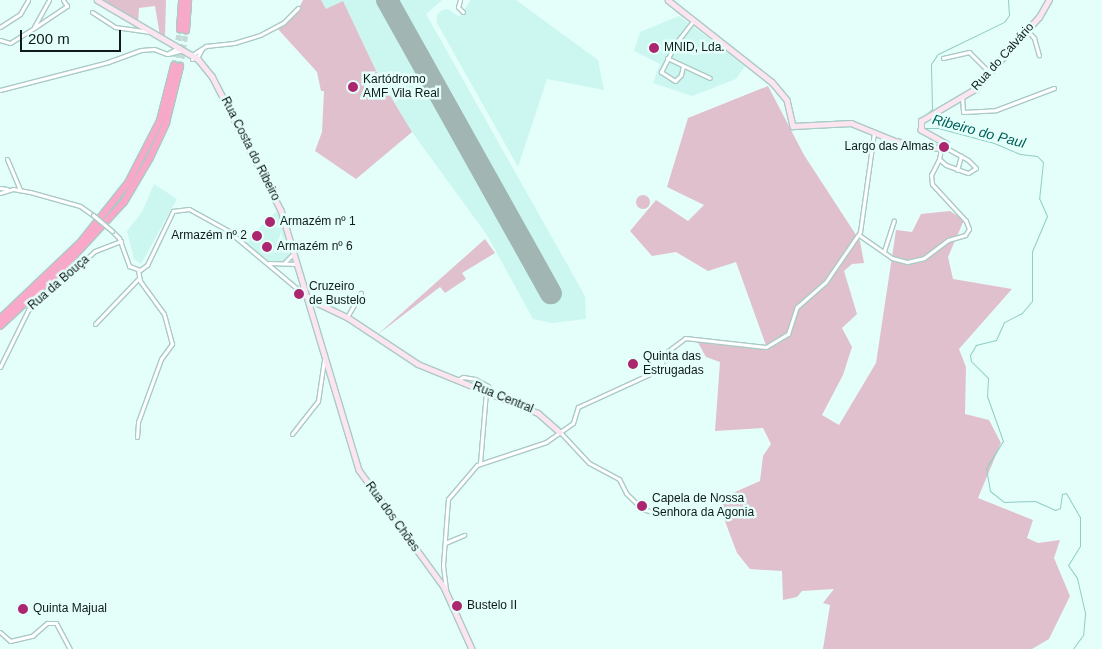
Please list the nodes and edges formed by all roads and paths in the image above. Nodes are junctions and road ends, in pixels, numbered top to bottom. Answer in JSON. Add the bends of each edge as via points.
{"nodes":[{"id":1,"x":28,"y":0,"type":"edge"},
{"id":2,"x":49,"y":0,"type":"edge"},
{"id":3,"x":63,"y":0,"type":"edge"},
{"id":4,"x":97,"y":0,"type":"edge"},
{"id":5,"x":182,"y":0,"type":"edge"},
{"id":6,"x":188,"y":0,"type":"edge"},
{"id":7,"x":460,"y":0,"type":"edge"},
{"id":8,"x":668,"y":0,"type":"edge"},
{"id":9,"x":1049,"y":0,"type":"edge"},
{"id":10,"x":298,"y":8,"type":"dead end"},
{"id":11,"x":92,"y":12,"type":"dead end"},
{"id":12,"x":463,"y":12,"type":"dead end"},
{"id":13,"x":693,"y":21,"type":"junction"},
{"id":14,"x":0,"y":27,"type":"edge"},
{"id":15,"x":34,"y":28,"type":"junction"},
{"id":16,"x":1027,"y":30,"type":"junction"},
{"id":17,"x":149,"y":32,"type":"junction"},
{"id":18,"x":0,"y":40,"type":"edge"},
{"id":19,"x":176,"y":49,"type":"junction"},
{"id":20,"x":1039,"y":55,"type":"dead end"},
{"id":21,"x":195,"y":57,"type":"junction"},
{"id":22,"x":667,"y":58,"type":"junction"},
{"id":23,"x":943,"y":58,"type":"dead end"},
{"id":24,"x":683,"y":66,"type":"junction"},
{"id":25,"x":178,"y":67,"type":"tunnel mouth"},
{"id":26,"x":208,"y":69,"type":"junction"},
{"id":27,"x":988,"y":72,"type":"junction"},
{"id":28,"x":710,"y":78,"type":"dead end"},
{"id":29,"x":1054,"y":88,"type":"dead end"},
{"id":30,"x":0,"y":90,"type":"edge"},
{"id":31,"x":962,"y":97,"type":"junction"},
{"id":32,"x":874,"y":132,"type":"junction"},
{"id":33,"x":944,"y":148,"type":"junction"},
{"id":34,"x":961,"y":156,"type":"junction"},
{"id":35,"x":7,"y":159,"type":"dead end"},
{"id":36,"x":939,"y":159,"type":"junction"},
{"id":37,"x":957,"y":170,"type":"junction"},
{"id":38,"x":0,"y":188,"type":"edge"},
{"id":39,"x":8,"y":190,"type":"junction"},
{"id":40,"x":20,"y":190,"type":"junction"},
{"id":41,"x":0,"y":193,"type":"edge"},
{"id":42,"x":894,"y":222,"type":"dead end"},
{"id":43,"x":859,"y":236,"type":"junction"},
{"id":44,"x":121,"y":241,"type":"junction"},
{"id":45,"x":883,"y":251,"type":"junction"},
{"id":46,"x":294,"y":252,"type":"junction"},
{"id":47,"x":266,"y":262,"type":"junction"},
{"id":48,"x":283,"y":263,"type":"junction"},
{"id":49,"x":298,"y":264,"type":"junction"},
{"id":50,"x":138,"y":270,"type":"junction"},
{"id":51,"x":139,"y":278,"type":"junction"},
{"id":52,"x":305,"y":289,"type":"joint"},
{"id":53,"x":362,"y":293,"type":"dead end"},
{"id":54,"x":308,"y":298,"type":"junction"},
{"id":55,"x":322,"y":307,"type":"junction"},
{"id":56,"x":312,"y":309,"type":"junction"},
{"id":57,"x":347,"y":317,"type":"junction"},
{"id":58,"x":0,"y":323,"type":"edge"},
{"id":59,"x":95,"y":324,"type":"dead end"},
{"id":60,"x":325,"y":356,"type":"junction"},
{"id":61,"x":0,"y":367,"type":"edge"},
{"id":62,"x":457,"y":380,"type":"junction"},
{"id":63,"x":488,"y":386,"type":"dead end"},
{"id":64,"x":486,"y":392,"type":"junction"},
{"id":65,"x":560,"y":432,"type":"junction"},
{"id":66,"x":292,"y":434,"type":"dead end"},
{"id":67,"x":136,"y":437,"type":"dead end"},
{"id":68,"x":480,"y":463,"type":"junction"},
{"id":69,"x":662,"y":514,"type":"dead end"},
{"id":70,"x":464,"y":535,"type":"dead end"},
{"id":71,"x":445,"y":543,"type":"junction"},
{"id":72,"x":446,"y":590,"type":"junction"},
{"id":73,"x":0,"y":632,"type":"edge"},
{"id":74,"x":70,"y":649,"type":"edge"},
{"id":75,"x":472,"y":649,"type":"edge"}],
"edges":[{"from":1,"to":14,"type":"street","via":[[20,14]]},
{"from":2,"to":15,"type":"street"},
{"from":3,"to":15,"type":"street","via":[[67,6]]},
{"from":4,"to":17,"type":"street","name":"Rua Costa do Ribeiro"},
{"from":5,"to":6,"type":"highway","via":[[183,31]]},
{"from":7,"to":12,"type":"street","via":[[458,7]]},
{"from":8,"to":13,"type":"street"},
{"from":9,"to":16,"type":"street","name":"Rua do Calvário"},
{"from":10,"to":21,"type":"street","via":[[284,22],[260,35],[203,48]]},
{"from":11,"to":17,"type":"street","via":[[115,26]]},
{"from":13,"to":22,"type":"street"},
{"from":13,"to":32,"type":"street","via":[[718,37],[733,54],[782,92],[788,103],[792,126],[849,123]]},
{"from":15,"to":18,"type":"street","via":[[8,43]]},
{"from":16,"to":20,"type":"street","via":[[1034,38]]},
{"from":16,"to":27,"type":"street","name":"Rua do Calvário"},
{"from":17,"to":19,"type":"street","name":"Rua Costa do Ribeiro"},
{"from":19,"to":21,"type":"street","name":"Rua Costa do Ribeiro"},
{"from":19,"to":30,"type":"street","via":[[167,54],[154,49],[141,50],[108,62]]},
{"from":21,"to":26,"type":"street","name":"Rua Costa do Ribeiro"},
{"from":21,"to":26,"type":"street","name":"Rua Costa do Ribeiro"},
{"from":22,"to":24,"type":"street"},
{"from":22,"to":24,"type":"street","via":[[661,72],[668,79],[678,79]]},
{"from":23,"to":27,"type":"street","via":[[969,52]]},
{"from":24,"to":28,"type":"street"},
{"from":25,"to":58,"type":"highway","via":[[160,121],[128,183],[81,242]]},
{"from":26,"to":46,"type":"street","name":"Rua Costa do Ribeiro","via":[[278,202]]},
{"from":27,"to":31,"type":"street","name":"Rua do Calvário","via":[[975,89]]},
{"from":29,"to":31,"type":"street","via":[[996,110],[963,112]]},
{"from":31,"to":33,"type":"street","name":"Rua do Calvário","via":[[922,120],[921,130],[940,140]]},
{"from":32,"to":33,"type":"street","via":[[899,142]]},
{"from":32,"to":43,"type":"street"},
{"from":33,"to":34,"type":"street"},
{"from":33,"to":36,"type":"street"},
{"from":34,"to":37,"type":"street"},
{"from":34,"to":37,"type":"street","via":[[976,168],[970,174]]},
{"from":35,"to":40,"type":"street"},
{"from":36,"to":37,"type":"street"},
{"from":36,"to":45,"type":"street","via":[[932,174],[932,184],[965,219],[968,232],[963,237],[948,240],[926,257],[913,261],[904,262]]},
{"from":38,"to":39,"type":"street"},
{"from":39,"to":40,"type":"street"},
{"from":39,"to":41,"type":"street"},
{"from":40,"to":44,"type":"street","bridge":true,"via":[[80,206]]},
{"from":42,"to":45,"type":"street","via":[[888,248]]},
{"from":43,"to":45,"type":"street"},
{"from":43,"to":65,"type":"street","via":[[825,283],[797,307],[788,334],[766,347],[685,338],[668,351],[662,363],[650,373],[578,407],[573,423]]},
{"from":44,"to":50,"type":"street","via":[[129,266]]},
{"from":44,"to":61,"type":"street","name":"Rua da Bouça","via":[[96,250],[29,309]]},
{"from":46,"to":48,"type":"street"},
{"from":46,"to":49,"type":"street","name":"Rua Costa do Ribeiro"},
{"from":47,"to":48,"type":"street"},
{"from":47,"to":50,"type":"street","via":[[218,224],[180,208],[173,211],[148,263]]},
{"from":47,"to":54,"type":"street"},
{"from":48,"to":49,"type":"street"},
{"from":49,"to":52,"type":"street","name":"Rua Costa do Ribeiro"},
{"from":50,"to":51,"type":"street"},
{"from":51,"to":59,"type":"street"},
{"from":51,"to":67,"type":"street","via":[[164,314],[172,345],[161,360],[138,422]]},
{"from":52,"to":54,"type":"street","name":"Rua dos Chões"},
{"from":53,"to":57,"type":"street"},
{"from":54,"to":55,"type":"street","name":"Rua Central"},
{"from":54,"to":56,"type":"street","name":"Rua dos Chões"},
{"from":55,"to":56,"type":"street"},
{"from":55,"to":57,"type":"street","name":"Rua Central"},
{"from":56,"to":60,"type":"street","name":"Rua dos Chões"},
{"from":57,"to":62,"type":"street","name":"Rua Central","via":[[416,363]]},
{"from":60,"to":66,"type":"street","via":[[318,401]]},
{"from":60,"to":72,"type":"street","name":"Rua dos Chões","via":[[361,474]]},
{"from":62,"to":63,"type":"street","via":[[463,377],[475,379]]},
{"from":62,"to":64,"type":"street","name":"Rua Central"},
{"from":64,"to":65,"type":"street","name":"Rua Central","via":[[538,413]]},
{"from":64,"to":68,"type":"street"},
{"from":65,"to":68,"type":"street","via":[[528,450]]},
{"from":65,"to":69,"type":"street","name":"Rua Central","via":[[591,464],[619,479],[642,509]]},
{"from":68,"to":71,"type":"street","via":[[448,498]]},
{"from":70,"to":71,"type":"street"},
{"from":71,"to":72,"type":"street"},
{"from":72,"to":75,"type":"street","name":"Rua dos Chões"},
{"from":73,"to":74,"type":"street","via":[[10,641],[31,636],[47,623],[56,623]]}]}
